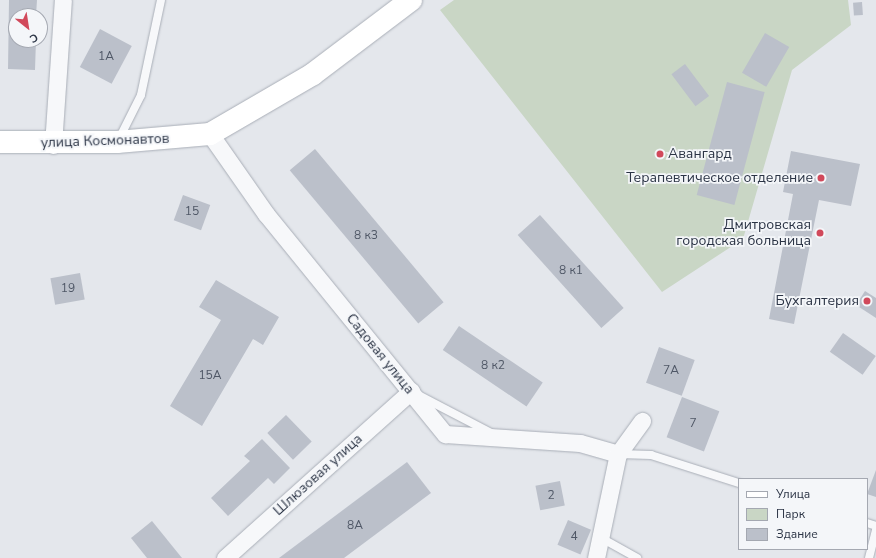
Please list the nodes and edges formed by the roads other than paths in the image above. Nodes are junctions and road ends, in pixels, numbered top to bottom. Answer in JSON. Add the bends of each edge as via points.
{"nodes":[{"id":1,"x":63,"y":0,"type":"edge"},
{"id":2,"x":161,"y":0,"type":"edge"},
{"id":3,"x":411,"y":0,"type":"edge"},
{"id":4,"x":210,"y":134,"type":"junction"},
{"id":5,"x":0,"y":142,"type":"edge"},
{"id":6,"x":117,"y":142,"type":"junction"},
{"id":7,"x":53,"y":144,"type":"junction"},
{"id":8,"x":410,"y":391,"type":"junction"},
{"id":9,"x":642,"y":421,"type":"dead end"},
{"id":10,"x":501,"y":438,"type":"junction"},
{"id":11,"x":618,"y":454,"type":"junction"},
{"id":12,"x":738,"y":483,"type":"edge"},
{"id":13,"x":876,"y":529,"type":"edge"},
{"id":14,"x":603,"y":539,"type":"junction"},
{"id":15,"x":225,"y":558,"type":"edge"},
{"id":16,"x":596,"y":558,"type":"edge"},
{"id":17,"x":637,"y":558,"type":"edge"},
{"id":18,"x":869,"y":558,"type":"edge"}],
"edges":[{"from":1,"to":7,"type":"street"},
{"from":2,"to":6,"type":"lane","via":[[141,95]]},
{"from":3,"to":4,"type":"main road","via":[[313,74]]},
{"from":4,"to":6,"type":"main road","name":"улица Космонавтов"},
{"from":4,"to":8,"type":"street","name":"Садовая улица","via":[[246,187]]},
{"from":5,"to":7,"type":"main road","name":"улица Космонавтов"},
{"from":6,"to":7,"type":"main road","name":"улица Космонавтов"},
{"from":8,"to":10,"type":"lane"},
{"from":8,"to":10,"type":"street","name":"Садовая улица","via":[[445,434]]},
{"from":8,"to":15,"type":"street","name":"Шлюзовая улица"},
{"from":9,"to":11,"type":"street"},
{"from":10,"to":11,"type":"street","name":"Садовая улица","via":[[580,443]]},
{"from":11,"to":12,"type":"lane","via":[[651,455]]},
{"from":11,"to":14,"type":"street"},
{"from":13,"to":18,"type":"lane"},
{"from":14,"to":16,"type":"street"},
{"from":14,"to":17,"type":"lane"}]}
